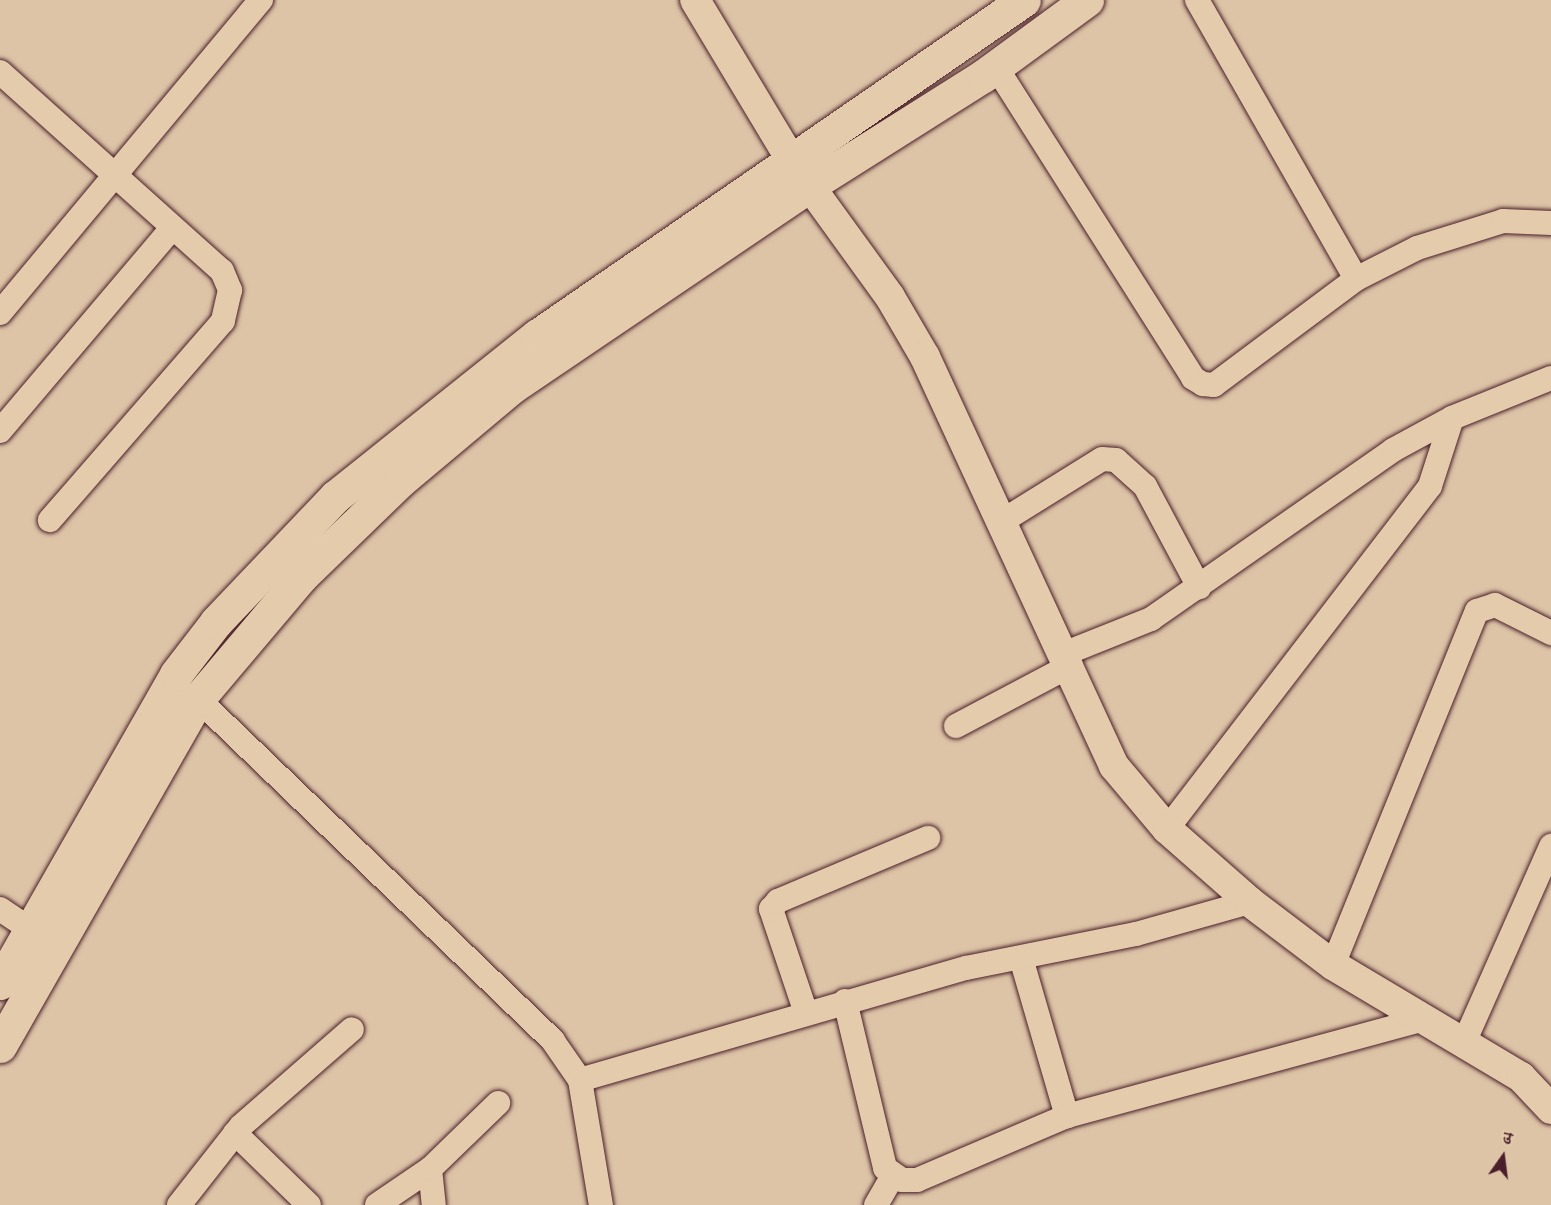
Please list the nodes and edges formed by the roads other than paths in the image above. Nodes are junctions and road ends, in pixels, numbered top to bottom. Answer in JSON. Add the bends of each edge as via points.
{"nodes":[{"id":1,"x":261,"y":0,"type":"edge"},
{"id":2,"x":695,"y":0,"type":"edge"},
{"id":3,"x":1024,"y":0,"type":"edge"},
{"id":4,"x":1087,"y":0,"type":"edge"},
{"id":5,"x":1197,"y":0,"type":"edge"},
{"id":6,"x":996,"y":67,"type":"junction"},
{"id":7,"x":0,"y":72,"type":"edge"},
{"id":8,"x":801,"y":175,"type":"junction"},
{"id":9,"x":112,"y":176,"type":"junction"},
{"id":10,"x":1551,"y":224,"type":"edge"},
{"id":11,"x":172,"y":228,"type":"junction"},
{"id":12,"x":1356,"y":279,"type":"junction"},
{"id":13,"x":0,"y":313,"type":"edge"},
{"id":14,"x":1551,"y":378,"type":"edge"},
{"id":15,"x":1452,"y":418,"type":"junction"},
{"id":16,"x":0,"y":430,"type":"edge"},
{"id":17,"x":50,"y":520,"type":"dead end"},
{"id":18,"x":1004,"y":520,"type":"junction"},
{"id":19,"x":1199,"y":586,"type":"junction"},
{"id":20,"x":1551,"y":633,"type":"edge"},
{"id":21,"x":1069,"y":659,"type":"junction"},
{"id":22,"x":198,"y":699,"type":"junction"},
{"id":23,"x":956,"y":726,"type":"dead end"},
{"id":24,"x":1167,"y":829,"type":"junction"},
{"id":25,"x":928,"y":838,"type":"dead end"},
{"id":26,"x":1551,"y":846,"type":"edge"},
{"id":27,"x":1542,"y":882,"type":"edge"},
{"id":28,"x":1250,"y":902,"type":"junction"},
{"id":29,"x":0,"y":909,"type":"edge"},
{"id":30,"x":30,"y":929,"type":"junction"},
{"id":31,"x":1021,"y":958,"type":"junction"},
{"id":32,"x":1333,"y":965,"type":"junction"},
{"id":33,"x":0,"y":983,"type":"edge"},
{"id":34,"x":845,"y":1001,"type":"junction"},
{"id":35,"x":806,"y":1013,"type":"junction"},
{"id":36,"x":1423,"y":1019,"type":"junction"},
{"id":37,"x":352,"y":1029,"type":"dead end"},
{"id":38,"x":1463,"y":1045,"type":"junction"},
{"id":39,"x":0,"y":1046,"type":"edge"},
{"id":40,"x":580,"y":1080,"type":"junction"},
{"id":41,"x":498,"y":1103,"type":"dead end"},
{"id":42,"x":1551,"y":1109,"type":"edge"},
{"id":43,"x":1067,"y":1116,"type":"junction"},
{"id":44,"x":235,"y":1133,"type":"junction"},
{"id":45,"x":430,"y":1168,"type":"junction"},
{"id":46,"x":893,"y":1176,"type":"junction"},
{"id":47,"x":179,"y":1205,"type":"edge"},
{"id":48,"x":309,"y":1205,"type":"edge"},
{"id":49,"x":377,"y":1205,"type":"edge"},
{"id":50,"x":434,"y":1205,"type":"edge"},
{"id":51,"x":601,"y":1205,"type":"edge"},
{"id":52,"x":876,"y":1205,"type":"edge"}],
"edges":[{"from":1,"to":9,"type":"street"},
{"from":2,"to":8,"type":"street"},
{"from":3,"to":8,"type":"main road"},
{"from":4,"to":6,"type":"main road"},
{"from":5,"to":12,"type":"street"},
{"from":6,"to":8,"type":"main road"},
{"from":6,"to":12,"type":"street","via":[[1193,378],[1203,384],[1214,385]]},
{"from":7,"to":9,"type":"street"},
{"from":8,"to":18,"type":"street","via":[[919,347]]},
{"from":8,"to":22,"type":"main road","via":[[512,387],[409,474],[301,577]]},
{"from":8,"to":30,"type":"main road","via":[[538,335],[336,496],[216,622],[176,674]]},
{"from":9,"to":11,"type":"street"},
{"from":9,"to":13,"type":"street"},
{"from":10,"to":12,"type":"street","via":[[1503,221],[1417,248]]},
{"from":11,"to":16,"type":"street"},
{"from":11,"to":17,"type":"street","via":[[222,271],[230,290],[223,321]]},
{"from":14,"to":15,"type":"street"},
{"from":15,"to":19,"type":"street","via":[[1393,450]]},
{"from":15,"to":24,"type":"street","via":[[1430,486]]},
{"from":18,"to":19,"type":"street","via":[[1102,459],[1116,460],[1145,486]]},
{"from":18,"to":21,"type":"street"},
{"from":19,"to":21,"type":"street","via":[[1122,634]]},
{"from":20,"to":32,"type":"street","via":[[1495,605],[1477,611]]},
{"from":21,"to":23,"type":"street"},
{"from":21,"to":24,"type":"street","via":[[1114,766]]},
{"from":22,"to":39,"type":"main road"},
{"from":22,"to":40,"type":"street","via":[[553,1041]]},
{"from":24,"to":28,"type":"street"},
{"from":25,"to":35,"type":"street","via":[[778,901],[771,909]]},
{"from":26,"to":27,"type":"street"},
{"from":27,"to":38,"type":"street"},
{"from":28,"to":31,"type":"street"},
{"from":28,"to":32,"type":"street"},
{"from":29,"to":30,"type":"street"},
{"from":30,"to":33,"type":"main road"},
{"from":31,"to":34,"type":"street"},
{"from":31,"to":43,"type":"street"},
{"from":32,"to":36,"type":"street"},
{"from":34,"to":35,"type":"street"},
{"from":34,"to":46,"type":"street","via":[[885,1168]]},
{"from":35,"to":40,"type":"street"},
{"from":36,"to":38,"type":"street"},
{"from":36,"to":43,"type":"street"},
{"from":37,"to":44,"type":"street"},
{"from":38,"to":42,"type":"street","via":[[1521,1077]]},
{"from":40,"to":51,"type":"street"},
{"from":41,"to":45,"type":"street"},
{"from":43,"to":46,"type":"street","via":[[917,1180]]},
{"from":44,"to":47,"type":"street"},
{"from":44,"to":48,"type":"street"},
{"from":45,"to":49,"type":"street"},
{"from":45,"to":50,"type":"street"},
{"from":46,"to":52,"type":"street"}]}
